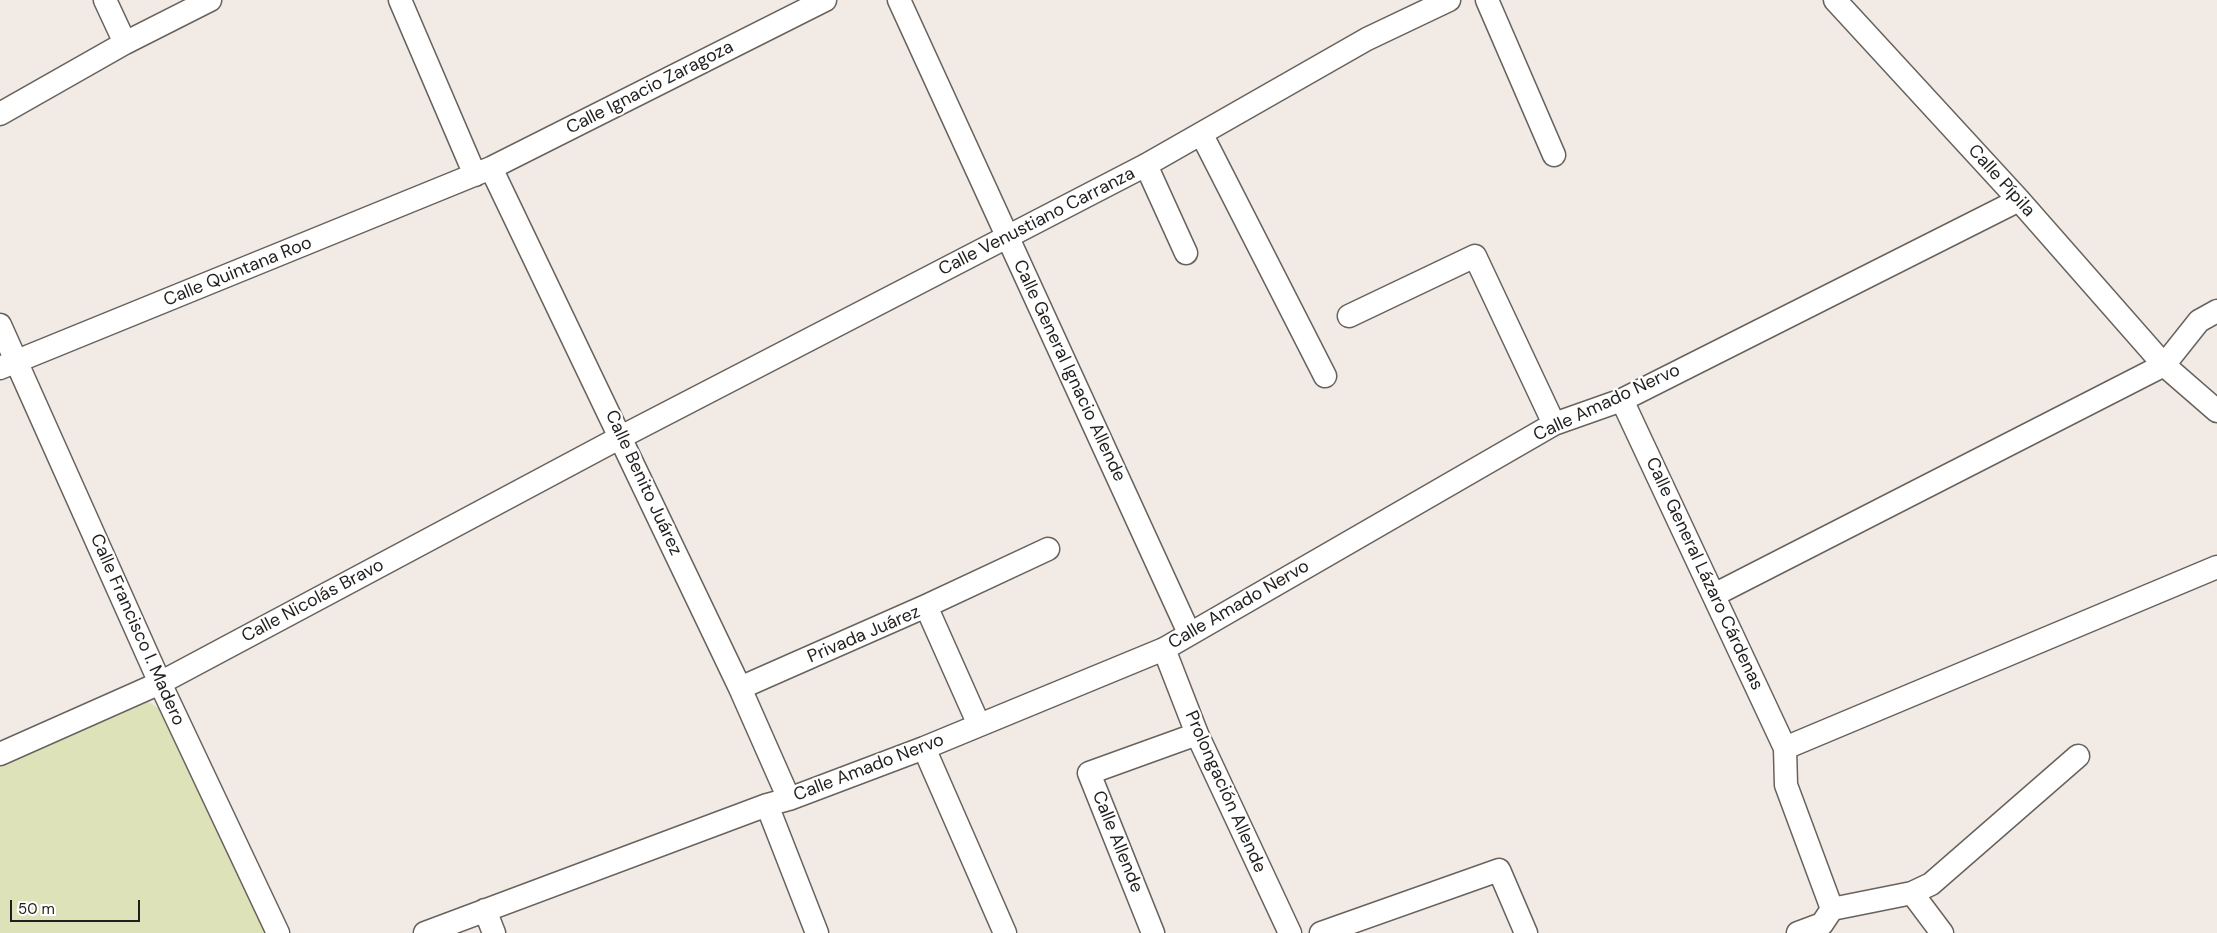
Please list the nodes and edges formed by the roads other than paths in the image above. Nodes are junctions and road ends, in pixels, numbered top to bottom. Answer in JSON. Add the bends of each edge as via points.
{"nodes":[{"id":1,"x":105,"y":0,"type":"edge"},
{"id":2,"x":210,"y":0,"type":"edge"},
{"id":3,"x":400,"y":0,"type":"edge"},
{"id":4,"x":825,"y":0,"type":"edge"},
{"id":5,"x":899,"y":0,"type":"edge"},
{"id":6,"x":1449,"y":0,"type":"edge"},
{"id":7,"x":1487,"y":0,"type":"edge"},
{"id":8,"x":1835,"y":0,"type":"edge"},
{"id":9,"x":125,"y":44,"type":"junction"},
{"id":10,"x":0,"y":114,"type":"edge"},
{"id":11,"x":1202,"y":134,"type":"junction"},
{"id":12,"x":1554,"y":155,"type":"dead end"},
{"id":13,"x":1146,"y":165,"type":"junction"},
{"id":14,"x":483,"y":172,"type":"junction"},
{"id":15,"x":2019,"y":200,"type":"junction"},
{"id":16,"x":1008,"y":237,"type":"junction"},
{"id":17,"x":1186,"y":253,"type":"dead end"},
{"id":18,"x":2217,"y":311,"type":"edge"},
{"id":19,"x":1349,"y":316,"type":"dead end"},
{"id":20,"x":0,"y":325,"type":"edge"},
{"id":21,"x":9,"y":365,"type":"edge"},
{"id":22,"x":2164,"y":365,"type":"junction"},
{"id":23,"x":1325,"y":376,"type":"dead end"},
{"id":24,"x":1622,"y":400,"type":"junction"},
{"id":25,"x":2217,"y":411,"type":"edge"},
{"id":26,"x":1554,"y":424,"type":"junction"},
{"id":27,"x":621,"y":437,"type":"junction"},
{"id":28,"x":1048,"y":549,"type":"dead end"},
{"id":29,"x":2217,"y":567,"type":"edge"},
{"id":30,"x":1714,"y":594,"type":"junction"},
{"id":31,"x":926,"y":606,"type":"junction"},
{"id":32,"x":1189,"y":633,"type":"junction"},
{"id":33,"x":1164,"y":649,"type":"junction"},
{"id":34,"x":160,"y":683,"type":"junction"},
{"id":35,"x":740,"y":688,"type":"junction"},
{"id":36,"x":979,"y":725,"type":"junction"},
{"id":37,"x":1197,"y":734,"type":"junction"},
{"id":38,"x":924,"y":748,"type":"junction"},
{"id":39,"x":1785,"y":748,"type":"junction"},
{"id":40,"x":0,"y":754,"type":"edge"},
{"id":41,"x":2078,"y":756,"type":"dead end"},
{"id":42,"x":789,"y":800,"type":"junction"},
{"id":43,"x":767,"y":805,"type":"junction"},
{"id":44,"x":1912,"y":893,"type":"junction"},
{"id":45,"x":1832,"y":909,"type":"junction"},
{"id":46,"x":485,"y":910,"type":"junction"},
{"id":47,"x":278,"y":933,"type":"edge"},
{"id":48,"x":424,"y":933,"type":"edge"},
{"id":49,"x":494,"y":933,"type":"edge"},
{"id":50,"x":818,"y":933,"type":"edge"},
{"id":51,"x":1005,"y":933,"type":"edge"},
{"id":52,"x":1153,"y":933,"type":"edge"},
{"id":53,"x":1290,"y":933,"type":"edge"},
{"id":54,"x":1321,"y":933,"type":"edge"},
{"id":55,"x":1526,"y":933,"type":"edge"},
{"id":56,"x":1798,"y":933,"type":"edge"},
{"id":57,"x":1942,"y":933,"type":"edge"}],
"edges":[{"from":1,"to":9,"type":"street"},
{"from":2,"to":9,"type":"street"},
{"from":3,"to":14,"type":"street","name":"Calle Benito Juárez"},
{"from":4,"to":14,"type":"street","name":"Calle Ignacio Zaragoza"},
{"from":5,"to":16,"type":"street","name":"Calle General Ignacio Allende"},
{"from":6,"to":11,"type":"street","name":"Calle Venustiano Carranza","via":[[1367,39]]},
{"from":7,"to":12,"type":"street"},
{"from":8,"to":15,"type":"street","name":"Calle Pípila"},
{"from":9,"to":10,"type":"street"},
{"from":11,"to":13,"type":"street","name":"Calle Venustiano Carranza"},
{"from":11,"to":23,"type":"street"},
{"from":13,"to":16,"type":"street","name":"Calle Venustiano Carranza"},
{"from":13,"to":17,"type":"street"},
{"from":14,"to":21,"type":"street","name":"Calle Quintana Roo"},
{"from":14,"to":27,"type":"street","name":"Calle Benito Juárez"},
{"from":15,"to":22,"type":"street","name":"Calle Pípila"},
{"from":15,"to":24,"type":"street","name":"Calle Amado Nervo"},
{"from":16,"to":27,"type":"street","name":"Calle Venustiano Carranza"},
{"from":16,"to":32,"type":"street","name":"Calle General Ignacio Allende"},
{"from":18,"to":22,"type":"street","via":[[2199,321]]},
{"from":19,"to":26,"type":"street","via":[[1475,256]]},
{"from":20,"to":21,"type":"street","name":"Calle Francisco I. Madero"},
{"from":21,"to":34,"type":"street","name":"Calle Francisco I. Madero"},
{"from":22,"to":25,"type":"street","name":"Calle Pípila"},
{"from":22,"to":30,"type":"street"},
{"from":24,"to":26,"type":"street","name":"Calle Amado Nervo"},
{"from":24,"to":30,"type":"street","name":"Calle General Lázaro Cárdenas"},
{"from":26,"to":32,"type":"street","name":"Calle Amado Nervo"},
{"from":27,"to":34,"type":"street","name":"Calle Nicolás Bravo"},
{"from":27,"to":35,"type":"street","name":"Calle Benito Juárez"},
{"from":28,"to":31,"type":"street"},
{"from":29,"to":39,"type":"street"},
{"from":30,"to":39,"type":"street","name":"Calle General Lázaro Cárdenas"},
{"from":31,"to":35,"type":"street","name":"Privada Juárez"},
{"from":31,"to":36,"type":"street","name":"Privada Juárez"},
{"from":32,"to":33,"type":"street","name":"Calle Amado Nervo"},
{"from":33,"to":36,"type":"street","name":"Calle Amado Nervo"},
{"from":33,"to":37,"type":"street","name":"Prolongación Allende"},
{"from":34,"to":40,"type":"street","name":"Calle Nicolás Bravo"},
{"from":34,"to":47,"type":"street","name":"Calle Francisco I. Madero"},
{"from":35,"to":42,"type":"street","name":"Calle Benito Juárez"},
{"from":36,"to":38,"type":"street","name":"Calle Amado Nervo"},
{"from":37,"to":52,"type":"street","name":"Calle Allende","via":[[1090,773]]},
{"from":37,"to":53,"type":"street","name":"Prolongación Allende"},
{"from":38,"to":42,"type":"street","name":"Calle Amado Nervo"},
{"from":38,"to":51,"type":"street"},
{"from":39,"to":45,"type":"street","via":[[1786,785]]},
{"from":41,"to":44,"type":"street","via":[[1931,884]]},
{"from":42,"to":43,"type":"street","name":"Calle Amado Nervo"},
{"from":43,"to":46,"type":"street","name":"Calle Amado Nervo"},
{"from":43,"to":50,"type":"street"},
{"from":44,"to":45,"type":"street"},
{"from":44,"to":57,"type":"street"},
{"from":45,"to":56,"type":"street","via":[[1822,924]]},
{"from":46,"to":48,"type":"street","name":"Calle Amado Nervo"},
{"from":46,"to":49,"type":"street"},
{"from":54,"to":55,"type":"street","via":[[1499,870]]}]}
